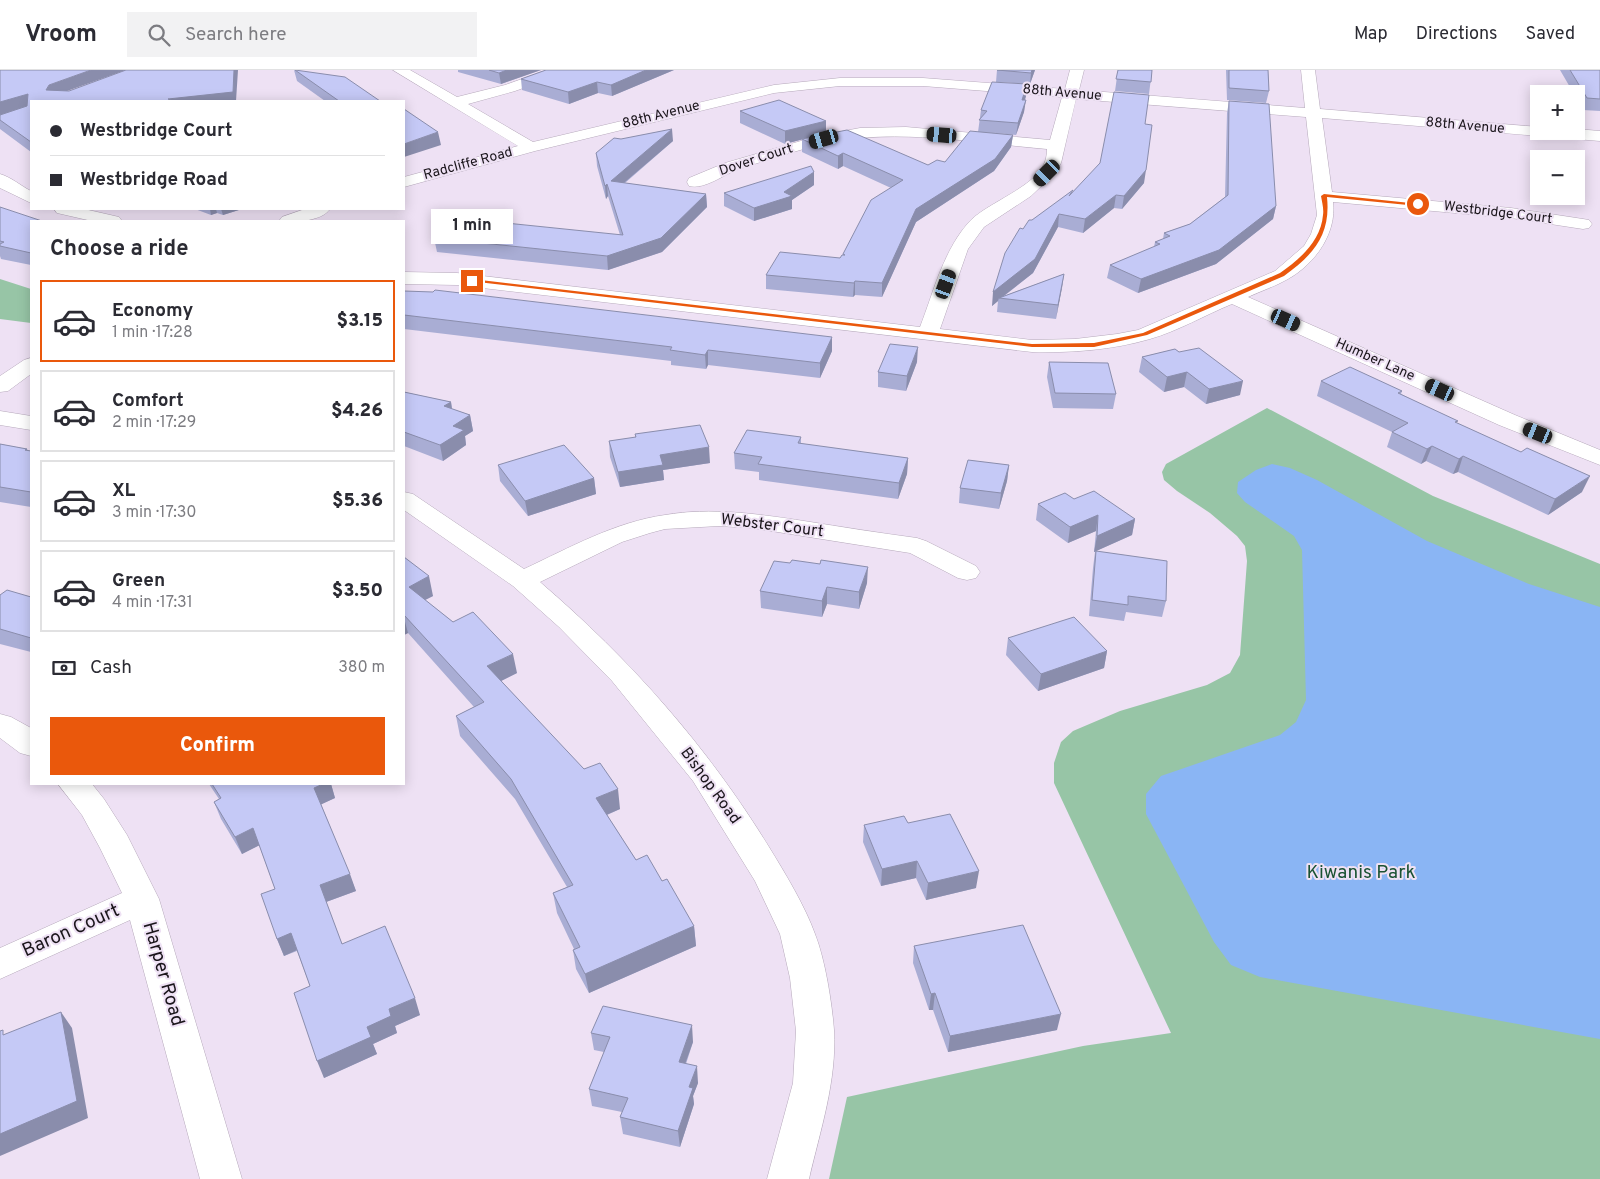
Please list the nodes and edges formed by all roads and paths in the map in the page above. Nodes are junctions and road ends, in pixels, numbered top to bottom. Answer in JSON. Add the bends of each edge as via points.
{"nodes":[{"id":1,"x":400,"y":70,"type":"edge"},
{"id":2,"x":560,"y":70,"type":"edge"},
{"id":3,"x":1077,"y":70,"type":"edge"},
{"id":4,"x":1308,"y":70,"type":"edge"},
{"id":5,"x":1071,"y":94,"type":"junction"},
{"id":6,"x":457,"y":102,"type":"junction"},
{"id":7,"x":1313,"y":113,"type":"junction"},
{"id":8,"x":1600,"y":136,"type":"edge"},
{"id":9,"x":1056,"y":145,"type":"junction"},
{"id":10,"x":531,"y":147,"type":"junction"},
{"id":11,"x":0,"y":179,"type":"edge"},
{"id":12,"x":405,"y":182,"type":"edge"},
{"id":13,"x":695,"y":182,"type":"dead end"},
{"id":14,"x":1324,"y":196,"type":"junction"},
{"id":15,"x":30,"y":197,"type":"edge"},
{"id":16,"x":67,"y":210,"type":"edge"},
{"id":17,"x":318,"y":210,"type":"edge"},
{"id":18,"x":109,"y":220,"type":"edge"},
{"id":19,"x":291,"y":220,"type":"edge"},
{"id":20,"x":1583,"y":224,"type":"dead end"},
{"id":21,"x":405,"y":278,"type":"edge"},
{"id":22,"x":1233,"y":297,"type":"junction"},
{"id":23,"x":928,"y":333,"type":"junction"},
{"id":24,"x":30,"y":365,"type":"edge"},
{"id":25,"x":0,"y":386,"type":"edge"},
{"id":26,"x":0,"y":418,"type":"edge"},
{"id":27,"x":30,"y":423,"type":"edge"},
{"id":28,"x":1600,"y":458,"type":"edge"},
{"id":29,"x":405,"y":501,"type":"edge"},
{"id":30,"x":966,"y":572,"type":"dead end"},
{"id":31,"x":522,"y":580,"type":"junction"},
{"id":32,"x":0,"y":724,"type":"edge"},
{"id":33,"x":30,"y":744,"type":"edge"},
{"id":34,"x":75,"y":785,"type":"edge"},
{"id":35,"x":142,"y":899,"type":"junction"},
{"id":36,"x":0,"y":964,"type":"edge"},
{"id":37,"x":221,"y":1179,"type":"edge"},
{"id":38,"x":788,"y":1179,"type":"edge"}],
"edges":[{"from":1,"to":6,"type":"street"},
{"from":2,"to":6,"type":"street"},
{"from":3,"to":5,"type":"street"},
{"from":4,"to":7,"type":"street"},
{"from":5,"to":7,"type":"street","name":"88th Avenue"},
{"from":5,"to":9,"type":"street"},
{"from":5,"to":10,"type":"street","name":"88th Avenue","via":[[923,82],[803,84],[749,93]]},
{"from":6,"to":10,"type":"street"},
{"from":7,"to":8,"type":"street","name":"88th Avenue"},
{"from":7,"to":14,"type":"street"},
{"from":9,"to":13,"type":"street","name":"Dover Court","via":[[906,132],[860,133],[824,139],[731,166]]},
{"from":9,"to":23,"type":"street","via":[[1053,163],[1047,173],[978,223],[966,238]]},
{"from":10,"to":12,"type":"street","name":"Radcliffe Road"},
{"from":11,"to":15,"type":"street"},
{"from":14,"to":20,"type":"street","name":"Westbridge Court","via":[[1511,213]]},
{"from":14,"to":22,"type":"street","via":[[1324,226],[1312,248],[1282,274]]},
{"from":16,"to":18,"type":"street"},
{"from":17,"to":19,"type":"street"},
{"from":21,"to":23,"type":"street","via":[[457,279]]},
{"from":22,"to":23,"type":"street","via":[[1144,334],[1094,345],[1032,346]]},
{"from":22,"to":28,"type":"street","name":"Humber Lane","via":[[1507,420]]},
{"from":24,"to":25,"type":"street"},
{"from":26,"to":27,"type":"street"},
{"from":29,"to":31,"type":"street","name":"Bishop Road"},
{"from":30,"to":31,"type":"street","name":"Webster Court","via":[[917,546],[719,519],[665,522],[641,528],[613,537]]},
{"from":31,"to":38,"type":"street","name":"Bishop Road","via":[[570,621],[622,674],[704,773],[769,876],[798,934],[808,978],[814,1048],[812,1083]]},
{"from":32,"to":33,"type":"street"},
{"from":34,"to":35,"type":"street","name":"Harper Road","via":[[94,808]]},
{"from":35,"to":36,"type":"street","name":"Baron Court"},
{"from":35,"to":37,"type":"street","name":"Harper Road"}]}
